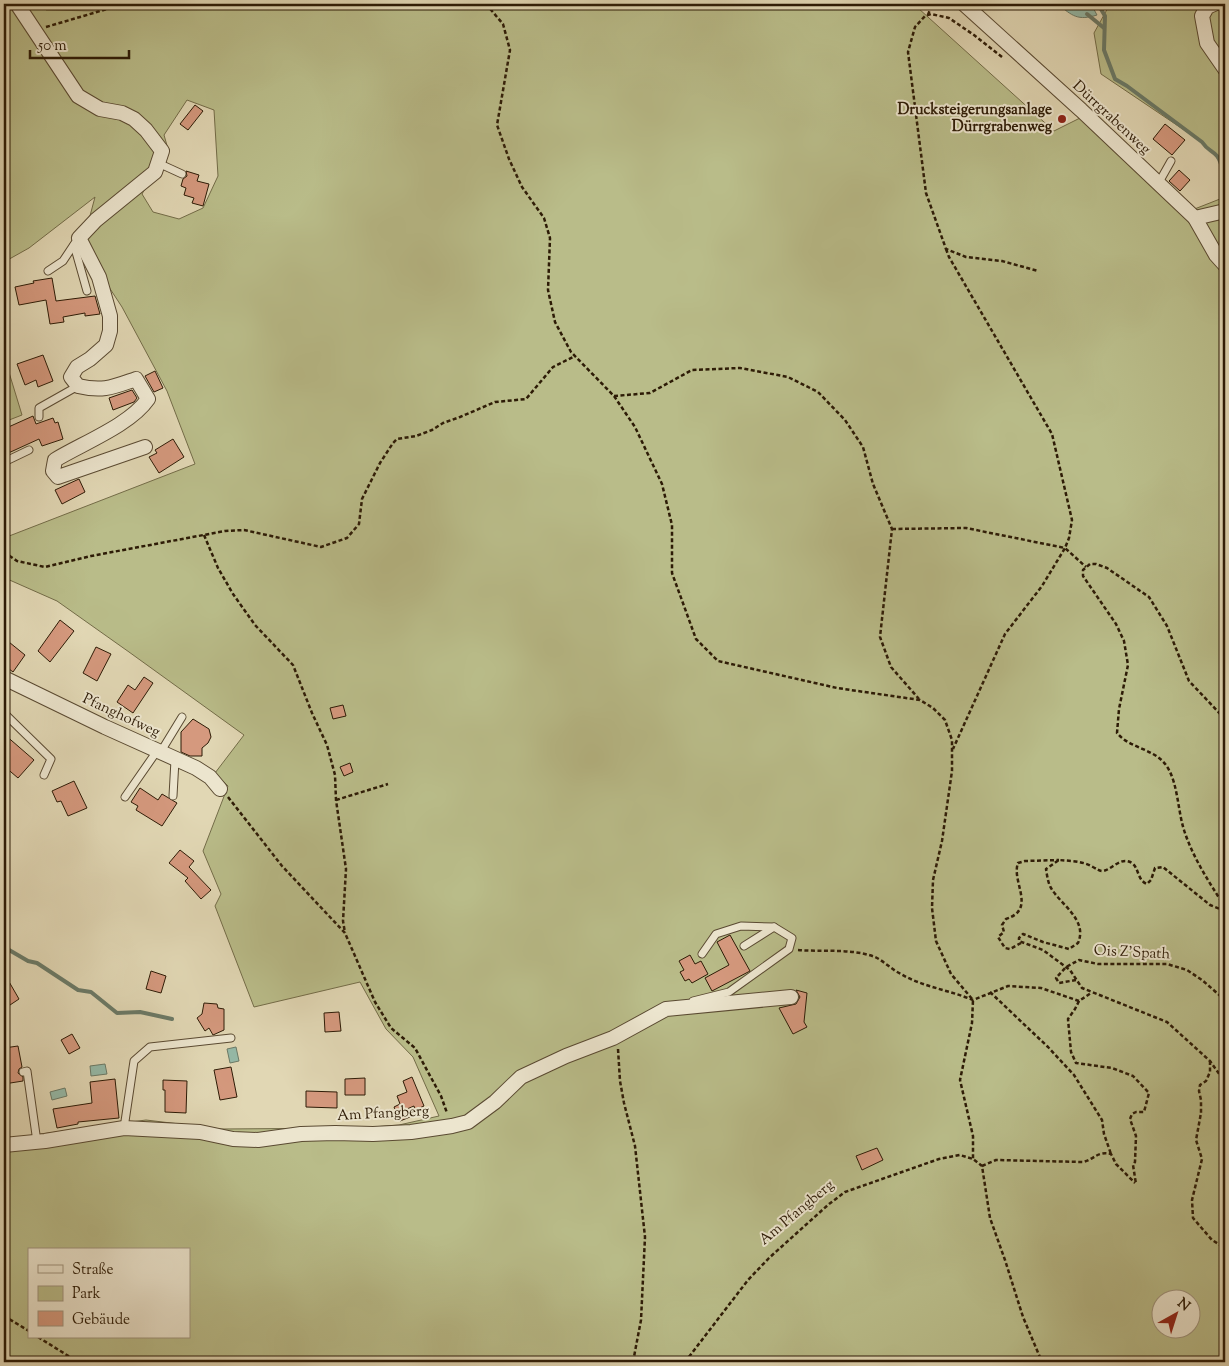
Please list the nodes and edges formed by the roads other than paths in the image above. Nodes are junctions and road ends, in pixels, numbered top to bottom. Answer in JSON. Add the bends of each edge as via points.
{"nodes":[{"id":1,"x":17,"y":4,"type":"edge"},
{"id":2,"x":964,"y":4,"type":"edge"},
{"id":3,"x":1214,"y":4,"type":"edge"},
{"id":4,"x":1220,"y":4,"type":"edge"},
{"id":5,"x":1225,"y":5,"type":"edge"},
{"id":6,"x":1225,"y":69,"type":"edge"},
{"id":7,"x":1171,"y":161,"type":"dead end"},
{"id":8,"x":158,"y":163,"type":"junction"},
{"id":9,"x":182,"y":174,"type":"dead end"},
{"id":10,"x":1158,"y":184,"type":"junction"},
{"id":11,"x":1225,"y":211,"type":"edge"},
{"id":12,"x":1195,"y":218,"type":"junction"},
{"id":13,"x":76,"y":242,"type":"junction"},
{"id":14,"x":1225,"y":265,"type":"edge"},
{"id":15,"x":48,"y":271,"type":"dead end"},
{"id":16,"x":87,"y":291,"type":"dead end"},
{"id":17,"x":78,"y":386,"type":"junction"},
{"id":18,"x":39,"y":417,"type":"dead end"},
{"id":19,"x":145,"y":447,"type":"dead end"},
{"id":20,"x":29,"y":450,"type":"dead end"},
{"id":21,"x":4,"y":462,"type":"edge"},
{"id":22,"x":4,"y":678,"type":"edge"},
{"id":23,"x":4,"y":712,"type":"edge"},
{"id":24,"x":182,"y":717,"type":"dead end"},
{"id":25,"x":159,"y":752,"type":"junction"},
{"id":26,"x":175,"y":760,"type":"junction"},
{"id":27,"x":44,"y":775,"type":"dead end"},
{"id":28,"x":220,"y":788,"type":"road end"},
{"id":29,"x":173,"y":796,"type":"dead end"},
{"id":30,"x":125,"y":797,"type":"dead end"},
{"id":31,"x":774,"y":927,"type":"junction"},
{"id":32,"x":744,"y":946,"type":"dead end"},
{"id":33,"x":702,"y":954,"type":"dead end"},
{"id":34,"x":791,"y":996,"type":"dead end"},
{"id":35,"x":666,"y":1009,"type":"junction"},
{"id":36,"x":231,"y":1038,"type":"dead end"},
{"id":37,"x":23,"y":1072,"type":"dead end"},
{"id":38,"x":124,"y":1128,"type":"junction"},
{"id":39,"x":37,"y":1142,"type":"junction"},
{"id":40,"x":4,"y":1145,"type":"edge"}],
"edges":[{"from":1,"to":8,"type":"street","via":[[78,96],[100,108],[134,119],[162,151]]},
{"from":2,"to":10,"type":"street","name":"Dürrgrabenweg"},
{"from":3,"to":6,"type":"street","via":[[1202,16],[1203,24],[1208,43]]},
{"from":4,"to":5,"type":"street"},
{"from":7,"to":10,"type":"lane"},
{"from":8,"to":9,"type":"lane"},
{"from":8,"to":13,"type":"street","via":[[156,172],[96,220]]},
{"from":10,"to":12,"type":"street","name":"Dürrgrabenweg"},
{"from":11,"to":12,"type":"street"},
{"from":12,"to":14,"type":"street","name":"Dürrgrabenweg"},
{"from":13,"to":15,"type":"lane","via":[[63,261]]},
{"from":13,"to":16,"type":"lane"},
{"from":13,"to":17,"type":"street","via":[[99,277],[110,316],[106,345],[77,367],[71,377]]},
{"from":17,"to":18,"type":"lane","via":[[39,408]]},
{"from":17,"to":19,"type":"street","via":[[108,389],[136,379],[148,399],[143,408],[116,426],[55,460],[53,471],[58,477]]},
{"from":20,"to":21,"type":"lane"},
{"from":22,"to":25,"type":"street","name":"Pfanghofweg"},
{"from":23,"to":27,"type":"lane","via":[[51,759]]},
{"from":24,"to":25,"type":"lane"},
{"from":25,"to":26,"type":"street","name":"Pfanghofweg"},
{"from":25,"to":30,"type":"lane"},
{"from":26,"to":28,"type":"street","name":"Pfanghofweg","via":[[196,768]]},
{"from":26,"to":29,"type":"lane"},
{"from":31,"to":32,"type":"lane"},
{"from":31,"to":33,"type":"lane","via":[[740,926],[716,934]]},
{"from":31,"to":35,"type":"lane","via":[[792,938],[789,949],[728,992]]},
{"from":34,"to":35,"type":"street","name":"Am Pfangberg"},
{"from":35,"to":38,"type":"street","name":"Am Pfangberg","via":[[613,1038],[521,1077],[468,1122],[452,1126],[411,1132],[326,1133],[258,1140],[200,1132]]},
{"from":36,"to":38,"type":"lane","via":[[150,1047],[134,1061]]},
{"from":37,"to":39,"type":"lane","via":[[27,1072]]},
{"from":38,"to":39,"type":"street","name":"Am Pfangberg"},
{"from":39,"to":40,"type":"street","name":"Am Pfangberg"}]}
